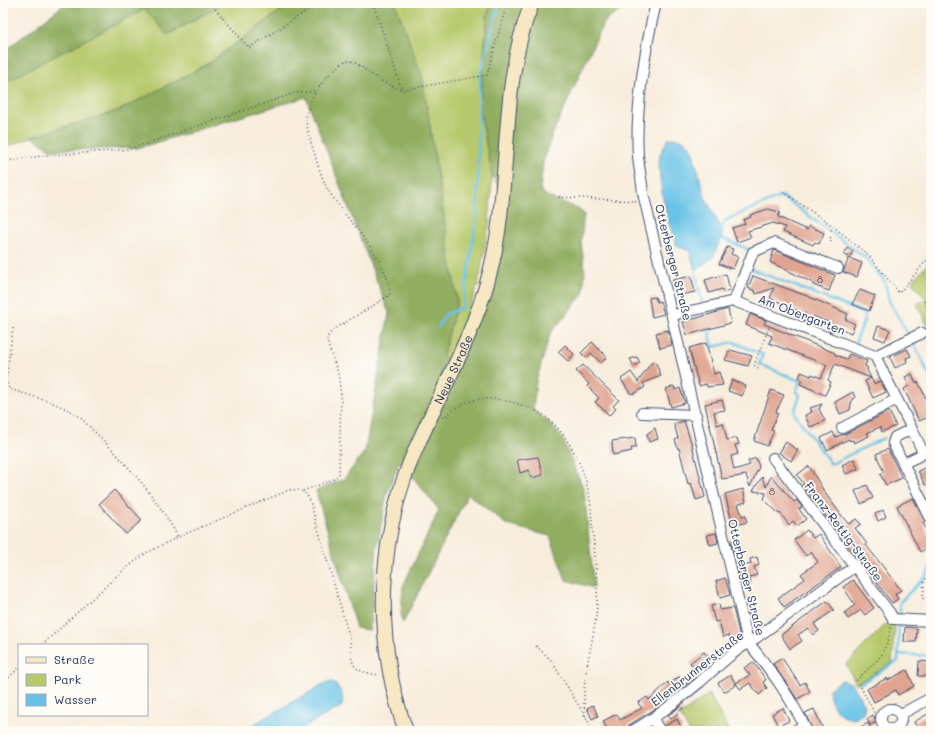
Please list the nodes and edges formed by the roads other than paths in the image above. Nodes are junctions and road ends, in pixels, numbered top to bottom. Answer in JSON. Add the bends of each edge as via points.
{"nodes":[{"id":1,"x":532,"y":3,"type":"edge"},
{"id":2,"x":656,"y":3,"type":"edge"},
{"id":3,"x":838,"y":268,"type":"dead end"},
{"id":4,"x":734,"y":301,"type":"junction"},
{"id":5,"x":673,"y":315,"type":"junction"},
{"id":6,"x":919,"y":334,"type":"dead end"},
{"id":7,"x":875,"y":356,"type":"junction"},
{"id":8,"x":457,"y":362,"type":"junction"},
{"id":9,"x":441,"y":396,"type":"junction"},
{"id":10,"x":897,"y":399,"type":"junction"},
{"id":11,"x":642,"y":413,"type":"dead end"},
{"id":12,"x":696,"y":415,"type":"junction"},
{"id":13,"x":435,"y":419,"type":"junction"},
{"id":14,"x":842,"y":428,"type":"dead end"},
{"id":15,"x":912,"y":429,"type":"junction"},
{"id":16,"x":414,"y":454,"type":"junction"},
{"id":17,"x":773,"y":458,"type":"dead end"},
{"id":18,"x":904,"y":463,"type":"junction"},
{"id":19,"x":931,"y":519,"type":"edge"},
{"id":20,"x":855,"y":566,"type":"junction"},
{"id":21,"x":931,"y":621,"type":"edge"},
{"id":22,"x":748,"y":642,"type":"junction"},
{"id":23,"x":931,"y":698,"type":"edge"},
{"id":24,"x":901,"y":714,"type":"junction"},
{"id":25,"x":653,"y":719,"type":"junction"},
{"id":26,"x":805,"y":727,"type":"edge"},
{"id":27,"x":406,"y":731,"type":"edge"},
{"id":28,"x":632,"y":731,"type":"edge"},
{"id":29,"x":660,"y":731,"type":"edge"},
{"id":30,"x":789,"y":731,"type":"edge"}],
"edges":[{"from":1,"to":8,"type":"main road","name":"Neue Straße","via":[[517,53],[511,92],[495,249],[479,310]]},
{"from":2,"to":5,"type":"street","name":"Otterberger Straße","via":[[638,114],[638,157]]},
{"from":3,"to":4,"type":"street","via":[[774,243],[753,252]]},
{"from":4,"to":5,"type":"street"},
{"from":4,"to":7,"type":"street","name":"Am Obergarten"},
{"from":5,"to":12,"type":"street","name":"Otterberger Straße"},
{"from":6,"to":7,"type":"street"},
{"from":7,"to":10,"type":"street"},
{"from":8,"to":9,"type":"main road","name":"Neue Straße"},
{"from":8,"to":13,"type":"lane","via":[[456,376]]},
{"from":9,"to":13,"type":"main road","name":"Neue Straße"},
{"from":9,"to":16,"type":"lane","via":[[425,414],[416,436]]},
{"from":10,"to":14,"type":"street"},
{"from":10,"to":15,"type":"street"},
{"from":11,"to":12,"type":"street"},
{"from":12,"to":22,"type":"street","name":"Otterberger Straße"},
{"from":13,"to":16,"type":"main road","name":"Neue Straße"},
{"from":15,"to":18,"type":"street","via":[[922,450],[921,454]]},
{"from":15,"to":18,"type":"street","via":[[896,437],[893,443]]},
{"from":16,"to":27,"type":"main road","name":"Neue Straße","via":[[392,520],[387,549],[384,606],[390,675]]},
{"from":17,"to":20,"type":"street","name":"Franz-Rettig-Straße"},
{"from":18,"to":19,"type":"street"},
{"from":20,"to":21,"type":"street","name":"Franz-Rettig-Straße","via":[[893,619]]},
{"from":20,"to":22,"type":"street","name":"Ellenbrunnerstraße"},
{"from":22,"to":25,"type":"street","name":"Ellenbrunnerstraße"},
{"from":22,"to":26,"type":"street","name":"Otterberger Straße","via":[[792,700]]},
{"from":23,"to":24,"type":"street"},
{"from":24,"to":24,"type":"street","via":[[901,723],[896,729],[888,730],[882,725],[880,717],[886,710],[895,710]]},
{"from":25,"to":28,"type":"street","name":"Ellenbrunnerstraße"},
{"from":25,"to":29,"type":"street"},
{"from":26,"to":30,"type":"lane"}]}
